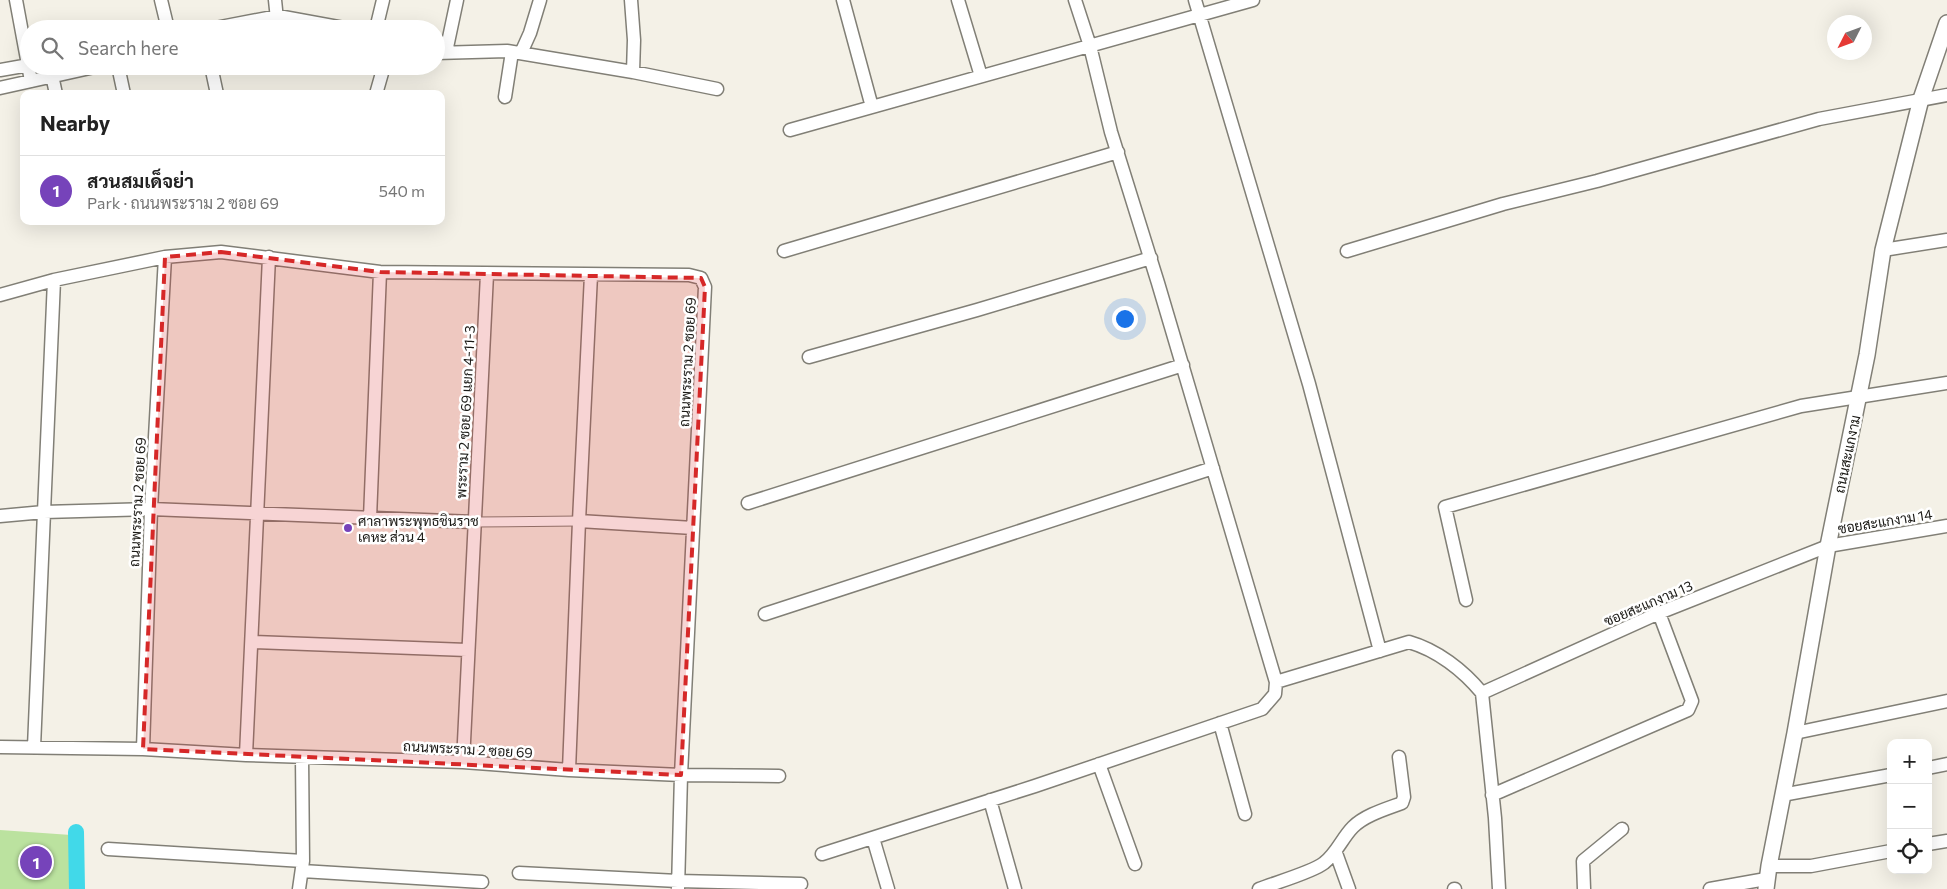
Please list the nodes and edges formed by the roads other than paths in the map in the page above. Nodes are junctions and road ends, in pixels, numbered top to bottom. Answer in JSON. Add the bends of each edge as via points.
{"nodes":[{"id":1,"x":16,"y":0,"type":"edge"},
{"id":2,"x":161,"y":0,"type":"edge"},
{"id":3,"x":275,"y":0,"type":"edge"},
{"id":4,"x":383,"y":0,"type":"edge"},
{"id":5,"x":457,"y":0,"type":"edge"},
{"id":6,"x":540,"y":0,"type":"edge"},
{"id":7,"x":631,"y":0,"type":"edge"},
{"id":8,"x":843,"y":0,"type":"edge"},
{"id":9,"x":958,"y":0,"type":"edge"},
{"id":10,"x":1076,"y":0,"type":"edge"},
{"id":11,"x":1195,"y":0,"type":"edge"},
{"id":12,"x":1253,"y":0,"type":"edge"},
{"id":13,"x":1199,"y":15,"type":"junction"},
{"id":14,"x":166,"y":20,"type":"edge"},
{"id":15,"x":278,"y":20,"type":"edge"},
{"id":16,"x":378,"y":20,"type":"edge"},
{"id":17,"x":20,"y":22,"type":"edge"},
{"id":18,"x":1947,"y":24,"type":"edge"},
{"id":19,"x":445,"y":40,"type":"edge"},
{"id":20,"x":1090,"y":46,"type":"junction"},
{"id":21,"x":445,"y":53,"type":"edge"},
{"id":22,"x":516,"y":53,"type":"junction"},
{"id":23,"x":20,"y":66,"type":"edge"},
{"id":24,"x":0,"y":70,"type":"edge"},
{"id":25,"x":633,"y":72,"type":"junction"},
{"id":26,"x":30,"y":75,"type":"edge"},
{"id":27,"x":43,"y":75,"type":"edge"},
{"id":28,"x":52,"y":75,"type":"edge"},
{"id":29,"x":120,"y":75,"type":"edge"},
{"id":30,"x":212,"y":75,"type":"edge"},
{"id":31,"x":381,"y":75,"type":"edge"},
{"id":32,"x":981,"y":76,"type":"junction"},
{"id":33,"x":31,"y":81,"type":"junction"},
{"id":34,"x":0,"y":88,"type":"edge"},
{"id":35,"x":717,"y":89,"type":"dead end"},
{"id":36,"x":55,"y":90,"type":"edge"},
{"id":37,"x":123,"y":90,"type":"edge"},
{"id":38,"x":216,"y":90,"type":"edge"},
{"id":39,"x":377,"y":90,"type":"edge"},
{"id":40,"x":1947,"y":95,"type":"edge"},
{"id":41,"x":505,"y":97,"type":"dead end"},
{"id":42,"x":1922,"y":99,"type":"junction"},
{"id":43,"x":872,"y":107,"type":"junction"},
{"id":44,"x":790,"y":130,"type":"dead end"},
{"id":45,"x":1118,"y":152,"type":"junction"},
{"id":46,"x":1947,"y":240,"type":"edge"},
{"id":47,"x":1883,"y":250,"type":"junction"},
{"id":48,"x":784,"y":251,"type":"dead end"},
{"id":49,"x":1347,"y":251,"type":"dead end"},
{"id":50,"x":165,"y":257,"type":"junction"},
{"id":51,"x":269,"y":257,"type":"junction"},
{"id":52,"x":1151,"y":258,"type":"junction"},
{"id":53,"x":380,"y":272,"type":"junction"},
{"id":54,"x":487,"y":274,"type":"junction"},
{"id":55,"x":591,"y":275,"type":"junction"},
{"id":56,"x":54,"y":280,"type":"junction"},
{"id":57,"x":0,"y":295,"type":"edge"},
{"id":58,"x":809,"y":357,"type":"dead end"},
{"id":59,"x":1183,"y":366,"type":"junction"},
{"id":60,"x":1947,"y":383,"type":"edge"},
{"id":61,"x":1858,"y":398,"type":"junction"},
{"id":62,"x":1213,"y":468,"type":"junction"},
{"id":63,"x":748,"y":503,"type":"dead end"},
{"id":64,"x":152,"y":510,"type":"junction"},
{"id":65,"x":44,"y":512,"type":"junction"},
{"id":66,"x":258,"y":515,"type":"junction"},
{"id":67,"x":0,"y":516,"type":"edge"},
{"id":68,"x":370,"y":518,"type":"junction"},
{"id":69,"x":579,"y":521,"type":"junction"},
{"id":70,"x":474,"y":522,"type":"junction"},
{"id":71,"x":1947,"y":526,"type":"edge"},
{"id":72,"x":693,"y":528,"type":"junction"},
{"id":73,"x":1828,"y":546,"type":"junction"},
{"id":74,"x":1466,"y":600,"type":"dead end"},
{"id":75,"x":1659,"y":613,"type":"junction"},
{"id":76,"x":765,"y":614,"type":"dead end"},
{"id":77,"x":253,"y":642,"type":"junction"},
{"id":78,"x":467,"y":650,"type":"junction"},
{"id":79,"x":1380,"y":651,"type":"junction"},
{"id":80,"x":1276,"y":682,"type":"junction"},
{"id":81,"x":1482,"y":693,"type":"junction"},
{"id":82,"x":1947,"y":701,"type":"edge"},
{"id":83,"x":1220,"y":723,"type":"junction"},
{"id":84,"x":1795,"y":733,"type":"junction"},
{"id":85,"x":0,"y":747,"type":"edge"},
{"id":86,"x":34,"y":748,"type":"junction"},
{"id":87,"x":143,"y":749,"type":"junction"},
{"id":88,"x":246,"y":755,"type":"junction"},
{"id":89,"x":302,"y":757,"type":"junction"},
{"id":90,"x":1399,"y":757,"type":"dead end"},
{"id":91,"x":463,"y":762,"type":"junction"},
{"id":92,"x":1099,"y":764,"type":"junction"},
{"id":93,"x":1947,"y":764,"type":"edge"},
{"id":94,"x":1932,"y":767,"type":"edge"},
{"id":95,"x":569,"y":770,"type":"junction"},
{"id":96,"x":681,"y":775,"type":"junction"},
{"id":97,"x":779,"y":776,"type":"dead end"},
{"id":98,"x":1887,"y":776,"type":"edge"},
{"id":99,"x":1492,"y":795,"type":"junction"},
{"id":100,"x":1782,"y":795,"type":"junction"},
{"id":101,"x":990,"y":800,"type":"junction"},
{"id":102,"x":1245,"y":814,"type":"dead end"},
{"id":103,"x":1622,"y":828,"type":"dead end"},
{"id":104,"x":873,"y":838,"type":"junction"},
{"id":105,"x":1947,"y":840,"type":"edge"},
{"id":106,"x":1932,"y":843,"type":"edge"},
{"id":107,"x":108,"y":849,"type":"dead end"},
{"id":108,"x":1887,"y":852,"type":"edge"},
{"id":109,"x":1336,"y":853,"type":"junction"},
{"id":110,"x":822,"y":854,"type":"dead end"},
{"id":111,"x":1135,"y":864,"type":"dead end"},
{"id":112,"x":302,"y":866,"type":"junction"},
{"id":113,"x":518,"y":873,"type":"dead end"},
{"id":114,"x":1767,"y":878,"type":"edge"},
{"id":115,"x":482,"y":882,"type":"dead end"},
{"id":116,"x":800,"y":884,"type":"dead end"},
{"id":117,"x":678,"y":885,"type":"edge"},
{"id":118,"x":299,"y":889,"type":"edge"},
{"id":119,"x":888,"y":889,"type":"edge"},
{"id":120,"x":1015,"y":889,"type":"edge"},
{"id":121,"x":1259,"y":889,"type":"edge"},
{"id":122,"x":1349,"y":889,"type":"edge"},
{"id":123,"x":1499,"y":889,"type":"edge"},
{"id":124,"x":1584,"y":889,"type":"edge"},
{"id":125,"x":1710,"y":889,"type":"edge"}],
"edges":[{"from":1,"to":17,"type":"street"},
{"from":2,"to":14,"type":"street"},
{"from":3,"to":15,"type":"street"},
{"from":4,"to":16,"type":"street"},
{"from":5,"to":19,"type":"street"},
{"from":6,"to":22,"type":"street","via":[[530,33]]},
{"from":7,"to":25,"type":"street"},
{"from":8,"to":43,"type":"street"},
{"from":9,"to":32,"type":"street"},
{"from":10,"to":20,"type":"street"},
{"from":11,"to":13,"type":"street"},
{"from":12,"to":13,"type":"street"},
{"from":13,"to":20,"type":"street"},
{"from":13,"to":79,"type":"street","via":[[1309,384]]},
{"from":18,"to":42,"type":"street","name":"ถนนสะแกงาม"},
{"from":20,"to":32,"type":"street"},
{"from":20,"to":45,"type":"street"},
{"from":21,"to":22,"type":"street"},
{"from":22,"to":25,"type":"street"},
{"from":22,"to":41,"type":"street"},
{"from":23,"to":24,"type":"street"},
{"from":25,"to":35,"type":"street"},
{"from":26,"to":33,"type":"street"},
{"from":27,"to":33,"type":"street"},
{"from":28,"to":36,"type":"street"},
{"from":29,"to":37,"type":"street"},
{"from":30,"to":38,"type":"street"},
{"from":31,"to":39,"type":"street"},
{"from":32,"to":43,"type":"street"},
{"from":33,"to":34,"type":"street"},
{"from":40,"to":42,"type":"street"},
{"from":42,"to":47,"type":"street","name":"ถนนสะแกงาม"},
{"from":42,"to":49,"type":"street","via":[[1819,119],[1504,204]]},
{"from":43,"to":44,"type":"street"},
{"from":45,"to":48,"type":"street"},
{"from":45,"to":52,"type":"street"},
{"from":46,"to":47,"type":"street"},
{"from":47,"to":61,"type":"street","name":"ถนนสะแกงาม"},
{"from":50,"to":51,"type":"street","name":"ถนนพระราม 2 ซอย 69","via":[[221,252]]},
{"from":50,"to":56,"type":"street","name":"ถนนพระราม 2 ซอย 69"},
{"from":50,"to":64,"type":"street","name":"ถนนพระราม 2 ซอย 69"},
{"from":51,"to":53,"type":"street","name":"ถนนพระราม 2 ซอย 69"},
{"from":51,"to":66,"type":"street"},
{"from":52,"to":58,"type":"street"},
{"from":52,"to":59,"type":"street"},
{"from":53,"to":54,"type":"street","name":"ถนนพระราม 2 ซอย 69"},
{"from":53,"to":68,"type":"street"},
{"from":54,"to":55,"type":"street","name":"ถนนพระราม 2 ซอย 69"},
{"from":54,"to":70,"type":"street","name":"พระราม 2 ซอย 69 แยก 4-11-3"},
{"from":55,"to":69,"type":"street"},
{"from":55,"to":72,"type":"street","name":"ถนนพระราม 2 ซอย 69","via":[[689,275],[701,278],[705,287]]},
{"from":56,"to":57,"type":"street","name":"ถนนพระราม 2 ซอย 69"},
{"from":56,"to":65,"type":"street"},
{"from":59,"to":62,"type":"street"},
{"from":59,"to":63,"type":"street"},
{"from":60,"to":61,"type":"street"},
{"from":61,"to":73,"type":"street","name":"ถนนสะแกงาม"},
{"from":61,"to":74,"type":"street","via":[[1801,406],[1445,507]]},
{"from":62,"to":76,"type":"street"},
{"from":62,"to":80,"type":"street"},
{"from":64,"to":65,"type":"street"},
{"from":64,"to":66,"type":"street"},
{"from":64,"to":87,"type":"street","name":"ถนนพระราม 2 ซอย 69"},
{"from":65,"to":67,"type":"street"},
{"from":65,"to":86,"type":"street"},
{"from":66,"to":68,"type":"street"},
{"from":66,"to":77,"type":"street"},
{"from":68,"to":70,"type":"street"},
{"from":69,"to":70,"type":"street"},
{"from":69,"to":72,"type":"street"},
{"from":69,"to":95,"type":"street"},
{"from":70,"to":78,"type":"street","name":"พระราม 2 ซอย 69 แยก 4-11-3"},
{"from":71,"to":73,"type":"street","name":"ซอยสะแกงาม 14"},
{"from":72,"to":96,"type":"street","name":"ถนนพระราม 2 ซอย 69"},
{"from":73,"to":75,"type":"street","name":"ซอยสะแกงาม 13"},
{"from":73,"to":84,"type":"street","name":"ถนนสะแกงาม"},
{"from":75,"to":81,"type":"street","name":"ซอยสะแกงาม 13"},
{"from":75,"to":99,"type":"street","via":[[1692,701],[1688,710]]},
{"from":77,"to":78,"type":"street"},
{"from":77,"to":88,"type":"street"},
{"from":78,"to":91,"type":"street","name":"พระราม 2 ซอย 69 แยก 4-11-3"},
{"from":79,"to":80,"type":"street"},
{"from":79,"to":81,"type":"street","via":[[1409,642],[1422,646],[1458,669]]},
{"from":80,"to":83,"type":"street","via":[[1275,694],[1262,709]]},
{"from":81,"to":99,"type":"street"},
{"from":82,"to":84,"type":"street"},
{"from":83,"to":92,"type":"street"},
{"from":83,"to":102,"type":"street"},
{"from":84,"to":100,"type":"street","name":"ถนนสะแกงาม"},
{"from":85,"to":86,"type":"street","name":"ถนนพระราม 2 ซอย 69"},
{"from":86,"to":87,"type":"street","name":"ถนนพระราม 2 ซอย 69"},
{"from":87,"to":88,"type":"street","name":"ถนนพระราม 2 ซอย 69"},
{"from":88,"to":89,"type":"street","name":"ถนนพระราม 2 ซอย 69"},
{"from":89,"to":91,"type":"street","name":"ถนนพระราม 2 ซอย 69"},
{"from":89,"to":112,"type":"street"},
{"from":90,"to":109,"type":"street","via":[[1402,802],[1354,826]]},
{"from":91,"to":95,"type":"street","name":"ถนนพระราม 2 ซอย 69"},
{"from":92,"to":101,"type":"street"},
{"from":92,"to":111,"type":"street"},
{"from":93,"to":94,"type":"street"},
{"from":95,"to":96,"type":"street","name":"ถนนพระราม 2 ซอย 69"},
{"from":96,"to":97,"type":"street"},
{"from":96,"to":117,"type":"street"},
{"from":98,"to":100,"type":"street"},
{"from":99,"to":123,"type":"street"},
{"from":100,"to":114,"type":"street","name":"ถนนสะแกงาม"},
{"from":101,"to":104,"type":"street"},
{"from":101,"to":120,"type":"street"},
{"from":103,"to":124,"type":"street","via":[[1583,861]]},
{"from":104,"to":110,"type":"street"},
{"from":104,"to":119,"type":"street"},
{"from":105,"to":106,"type":"street"},
{"from":107,"to":112,"type":"street"},
{"from":108,"to":114,"type":"street"},
{"from":109,"to":121,"type":"street","via":[[1323,865]]},
{"from":109,"to":122,"type":"street"},
{"from":112,"to":115,"type":"street"},
{"from":112,"to":118,"type":"street"},
{"from":113,"to":117,"type":"street"},
{"from":114,"to":125,"type":"street"},
{"from":116,"to":117,"type":"street"}]}
